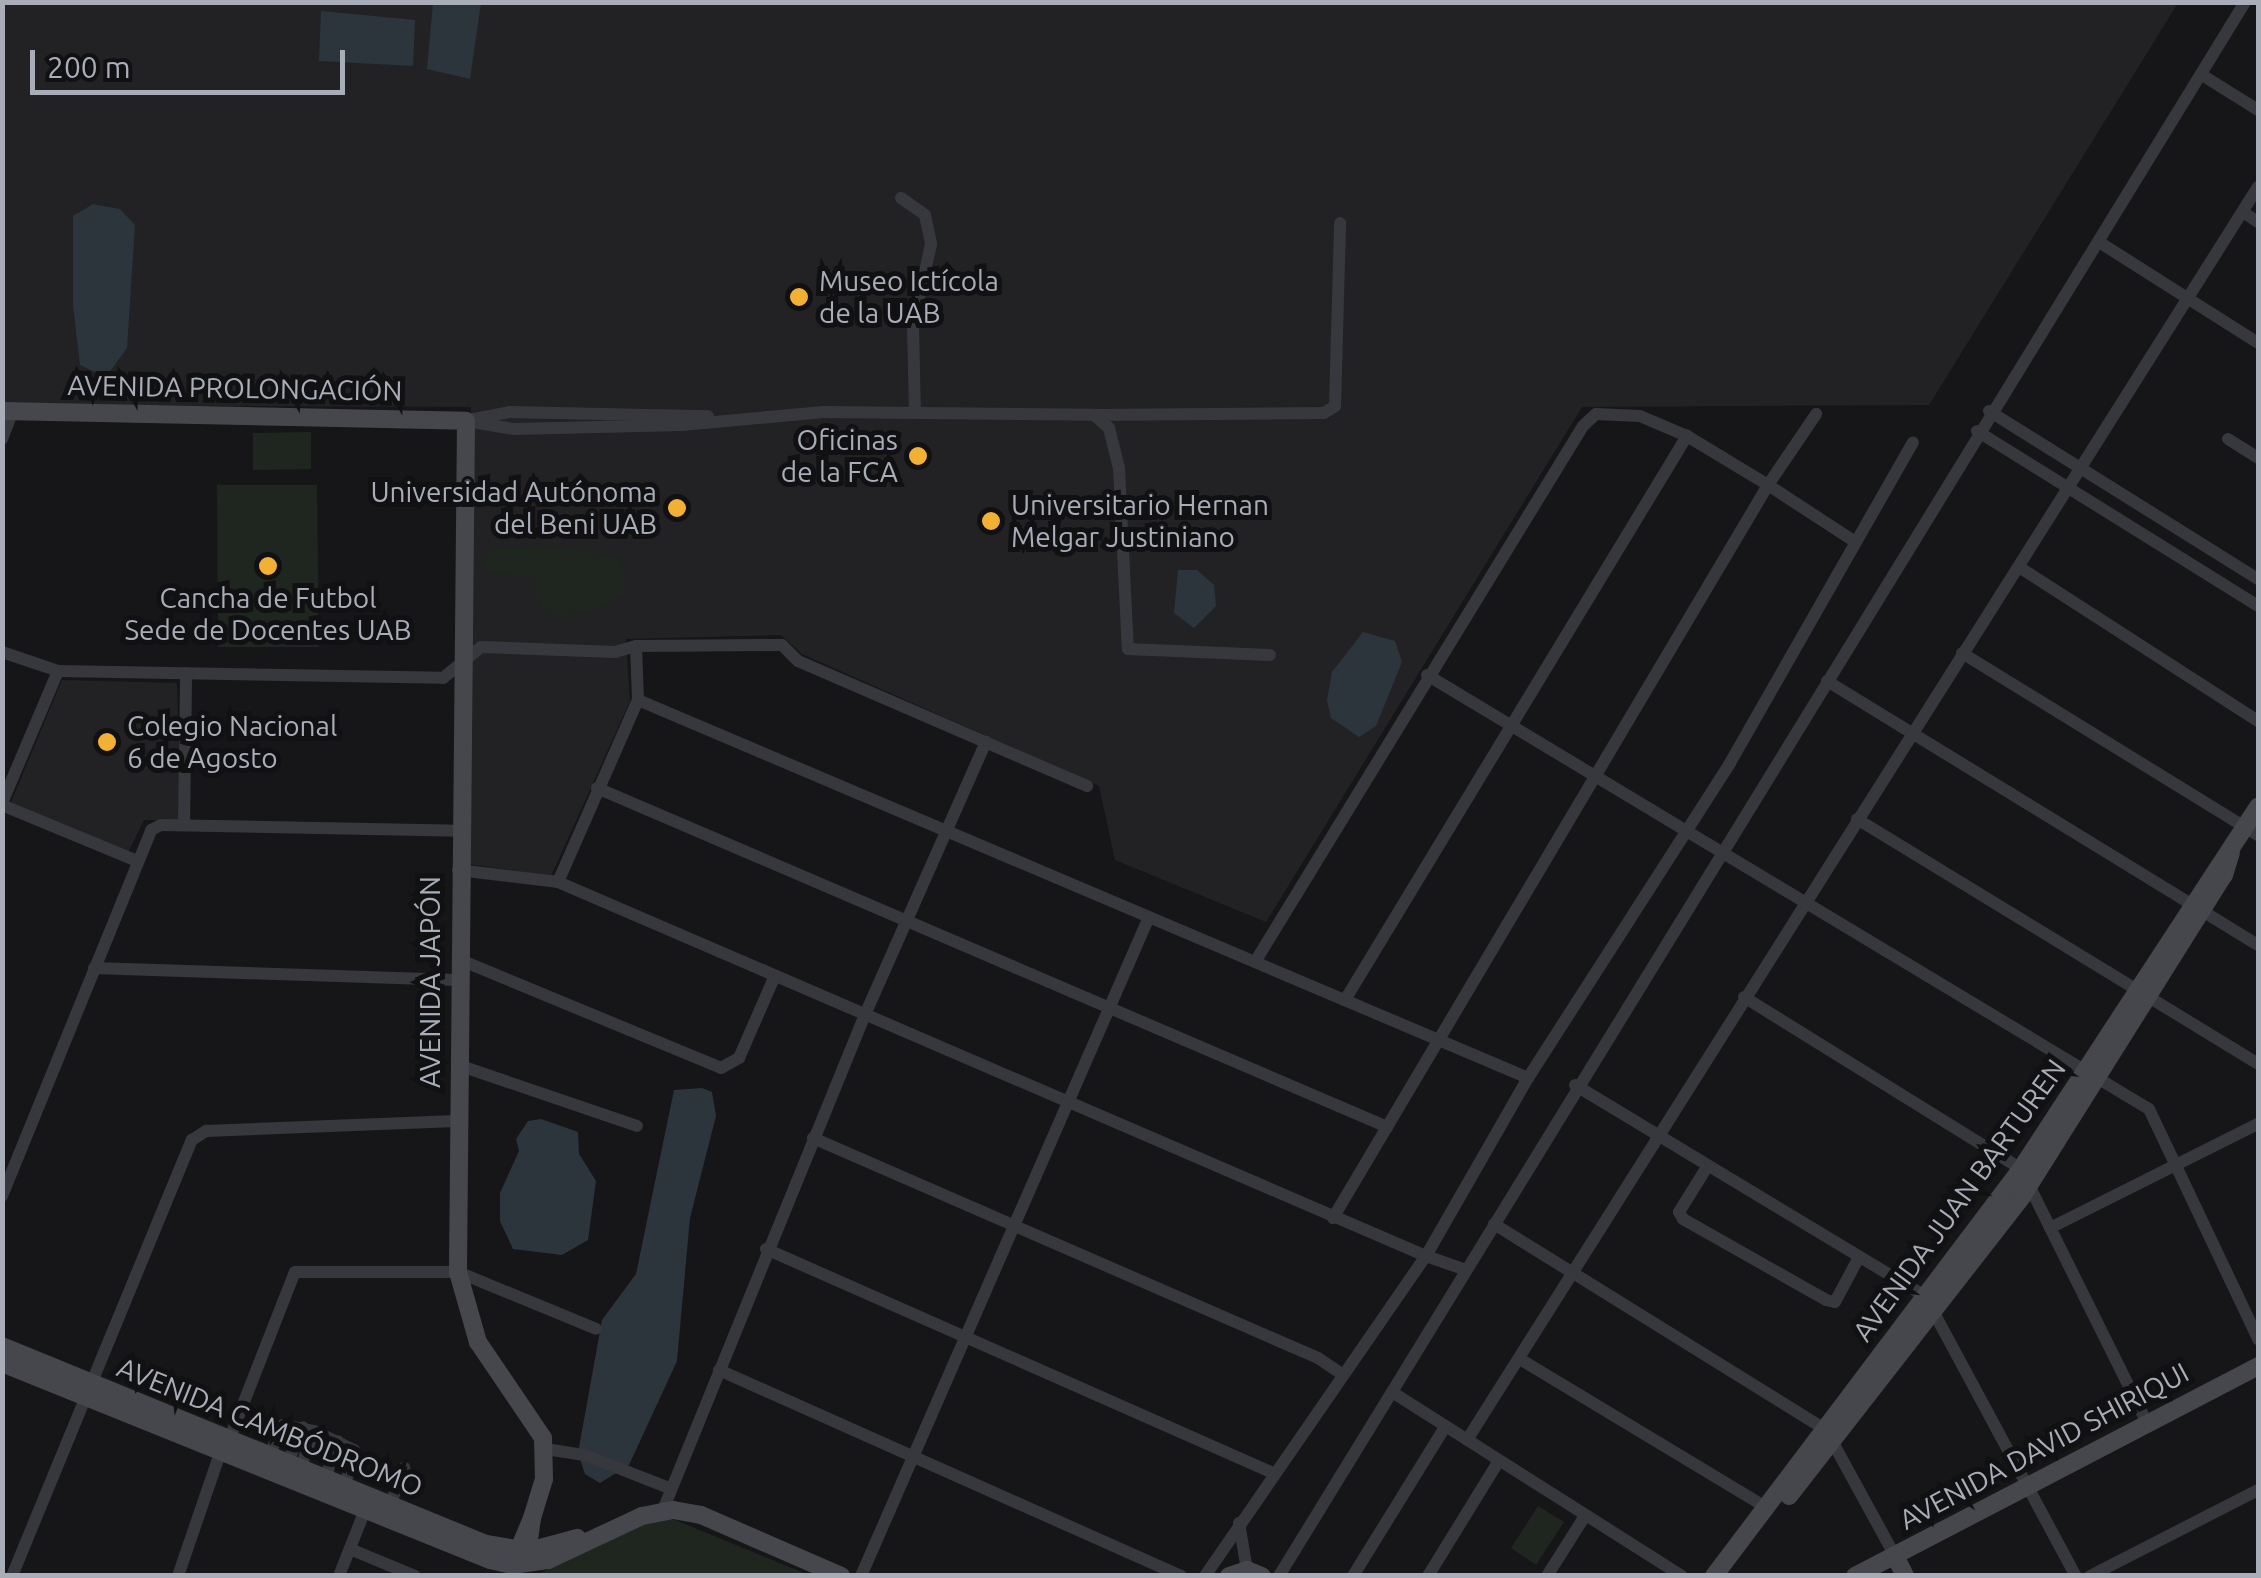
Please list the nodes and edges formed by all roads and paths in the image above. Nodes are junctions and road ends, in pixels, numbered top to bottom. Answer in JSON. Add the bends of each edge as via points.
{"nodes":[{"id":1,"x":2245,"y":2,"type":"edge"},
{"id":2,"x":2202,"y":75,"type":"junction"},
{"id":3,"x":2258,"y":110,"type":"edge"},
{"id":4,"x":2258,"y":186,"type":"edge"},
{"id":5,"x":902,"y":198,"type":"dead end"},
{"id":6,"x":2243,"y":212,"type":"junction"},
{"id":7,"x":1340,"y":222,"type":"dead end"},
{"id":8,"x":2258,"y":222,"type":"edge"},
{"id":9,"x":2099,"y":242,"type":"junction"},
{"id":10,"x":2188,"y":299,"type":"junction"},
{"id":11,"x":2258,"y":344,"type":"edge"},
{"id":12,"x":8,"y":411,"type":"edge"},
{"id":13,"x":1989,"y":411,"type":"junction"},
{"id":14,"x":916,"y":413,"type":"junction"},
{"id":15,"x":1816,"y":414,"type":"dead end"},
{"id":16,"x":1094,"y":415,"type":"junction"},
{"id":17,"x":466,"y":421,"type":"junction"},
{"id":18,"x":1977,"y":431,"type":"junction"},
{"id":19,"x":1688,"y":436,"type":"junction"},
{"id":20,"x":2,"y":439,"type":"edge"},
{"id":21,"x":2228,"y":440,"type":"dead end"},
{"id":22,"x":1913,"y":442,"type":"dead end"},
{"id":23,"x":2258,"y":458,"type":"edge"},
{"id":24,"x":2080,"y":468,"type":"junction"},
{"id":25,"x":1768,"y":486,"type":"junction"},
{"id":26,"x":2067,"y":489,"type":"junction"},
{"id":27,"x":1854,"y":541,"type":"junction"},
{"id":28,"x":2019,"y":567,"type":"junction"},
{"id":29,"x":2258,"y":580,"type":"edge"},
{"id":30,"x":2258,"y":606,"type":"edge"},
{"id":31,"x":636,"y":646,"type":"junction"},
{"id":32,"x":2,"y":652,"type":"edge"},
{"id":33,"x":1962,"y":652,"type":"junction"},
{"id":34,"x":1270,"y":655,"type":"dead end"},
{"id":35,"x":466,"y":663,"type":"junction"},
{"id":36,"x":58,"y":671,"type":"junction"},
{"id":37,"x":186,"y":673,"type":"junction"},
{"id":38,"x":1427,"y":674,"type":"junction"},
{"id":39,"x":1827,"y":681,"type":"junction"},
{"id":40,"x":638,"y":700,"type":"junction"},
{"id":41,"x":2258,"y":722,"type":"edge"},
{"id":42,"x":1511,"y":723,"type":"junction"},
{"id":43,"x":1910,"y":734,"type":"junction"},
{"id":44,"x":986,"y":742,"type":"junction"},
{"id":45,"x":1594,"y":774,"type":"junction"},
{"id":46,"x":1087,"y":786,"type":"dead end"},
{"id":47,"x":598,"y":788,"type":"junction"},
{"id":48,"x":2,"y":804,"type":"edge"},
{"id":49,"x":2258,"y":807,"type":"edge"},
{"id":50,"x":1858,"y":818,"type":"junction"},
{"id":51,"x":184,"y":825,"type":"junction"},
{"id":52,"x":947,"y":828,"type":"junction"},
{"id":53,"x":1684,"y":828,"type":"junction"},
{"id":54,"x":460,"y":831,"type":"junction"},
{"id":55,"x":2252,"y":832,"type":"edge"},
{"id":56,"x":1723,"y":850,"type":"junction"},
{"id":57,"x":137,"y":862,"type":"junction"},
{"id":58,"x":458,"y":870,"type":"junction"},
{"id":59,"x":558,"y":882,"type":"junction"},
{"id":60,"x":1808,"y":901,"type":"junction"},
{"id":61,"x":2196,"y":908,"type":"junction"},
{"id":62,"x":1149,"y":917,"type":"junction"},
{"id":63,"x":906,"y":918,"type":"junction"},
{"id":64,"x":2258,"y":945,"type":"edge"},
{"id":65,"x":458,"y":959,"type":"junction"},
{"id":66,"x":1255,"y":962,"type":"junction"},
{"id":67,"x":94,"y":968,"type":"junction"},
{"id":68,"x":774,"y":978,"type":"junction"},
{"id":69,"x":458,"y":980,"type":"junction"},
{"id":70,"x":2141,"y":995,"type":"junction"},
{"id":71,"x":1744,"y":997,"type":"junction"},
{"id":72,"x":1345,"y":1000,"type":"junction"},
{"id":73,"x":1110,"y":1005,"type":"junction"},
{"id":74,"x":864,"y":1017,"type":"junction"},
{"id":75,"x":1436,"y":1039,"type":"junction"},
{"id":76,"x":458,"y":1064,"type":"junction"},
{"id":77,"x":2258,"y":1064,"type":"edge"},
{"id":78,"x":2092,"y":1074,"type":"junction"},
{"id":79,"x":1528,"y":1078,"type":"junction"},
{"id":80,"x":1575,"y":1086,"type":"junction"},
{"id":81,"x":1068,"y":1106,"type":"junction"},
{"id":82,"x":456,"y":1122,"type":"junction"},
{"id":83,"x":2258,"y":1124,"type":"edge"},
{"id":84,"x":637,"y":1126,"type":"dead end"},
{"id":85,"x":1387,"y":1127,"type":"junction"},
{"id":86,"x":1656,"y":1134,"type":"junction"},
{"id":87,"x":813,"y":1138,"type":"junction"},
{"id":88,"x":2179,"y":1163,"type":"junction"},
{"id":89,"x":1707,"y":1167,"type":"junction"},
{"id":90,"x":2025,"y":1177,"type":"junction"},
{"id":91,"x":2,"y":1196,"type":"edge"},
{"id":92,"x":1333,"y":1218,"type":"junction"},
{"id":93,"x":1016,"y":1223,"type":"junction"},
{"id":94,"x":1494,"y":1224,"type":"junction"},
{"id":95,"x":2050,"y":1228,"type":"junction"},
{"id":96,"x":766,"y":1250,"type":"junction"},
{"id":97,"x":1426,"y":1256,"type":"junction"},
{"id":98,"x":1858,"y":1259,"type":"junction"},
{"id":99,"x":1466,"y":1270,"type":"junction"},
{"id":100,"x":458,"y":1272,"type":"junction"},
{"id":101,"x":1573,"y":1274,"type":"junction"},
{"id":102,"x":1929,"y":1304,"type":"junction"},
{"id":103,"x":596,"y":1328,"type":"dead end"},
{"id":104,"x":2258,"y":1339,"type":"edge"},
{"id":105,"x":967,"y":1340,"type":"junction"},
{"id":106,"x":2,"y":1346,"type":"edge"},
{"id":107,"x":1520,"y":1360,"type":"junction"},
{"id":108,"x":2,"y":1363,"type":"edge"},
{"id":109,"x":2258,"y":1366,"type":"edge"},
{"id":110,"x":719,"y":1370,"type":"junction"},
{"id":111,"x":1340,"y":1373,"type":"junction"},
{"id":112,"x":86,"y":1390,"type":"junction"},
{"id":113,"x":1392,"y":1392,"type":"junction"},
{"id":114,"x":2146,"y":1421,"type":"junction"},
{"id":115,"x":1445,"y":1427,"type":"junction"},
{"id":116,"x":309,"y":1429,"type":"junction"},
{"id":117,"x":1830,"y":1436,"type":"junction"},
{"id":118,"x":1467,"y":1440,"type":"junction"},
{"id":119,"x":338,"y":1441,"type":"junction"},
{"id":120,"x":225,"y":1447,"type":"junction"},
{"id":121,"x":546,"y":1449,"type":"junction"},
{"id":122,"x":269,"y":1456,"type":"junction"},
{"id":123,"x":917,"y":1457,"type":"junction"},
{"id":124,"x":1498,"y":1462,"type":"junction"},
{"id":125,"x":294,"y":1466,"type":"junction"},
{"id":126,"x":404,"y":1468,"type":"dead end"},
{"id":127,"x":1272,"y":1472,"type":"junction"},
{"id":128,"x":325,"y":1479,"type":"junction"},
{"id":129,"x":2028,"y":1484,"type":"junction"},
{"id":130,"x":345,"y":1487,"type":"junction"},
{"id":131,"x":669,"y":1488,"type":"junction"},
{"id":132,"x":2258,"y":1490,"type":"edge"},
{"id":133,"x":390,"y":1505,"type":"junction"},
{"id":134,"x":1765,"y":1507,"type":"junction"},
{"id":135,"x":365,"y":1510,"type":"junction"},
{"id":136,"x":663,"y":1510,"type":"junction"},
{"id":137,"x":1585,"y":1516,"type":"junction"},
{"id":138,"x":1239,"y":1522,"type":"junction"},
{"id":139,"x":350,"y":1549,"type":"junction"},
{"id":140,"x":1895,"y":1556,"type":"junction"},
{"id":141,"x":519,"y":1564,"type":"edge"},
{"id":142,"x":1435,"y":1573,"type":"edge"},
{"id":143,"x":1246,"y":1574,"type":"edge"},
{"id":144,"x":12,"y":1576,"type":"edge"},
{"id":145,"x":178,"y":1576,"type":"edge"},
{"id":146,"x":339,"y":1576,"type":"edge"},
{"id":147,"x":415,"y":1576,"type":"edge"},
{"id":148,"x":840,"y":1576,"type":"edge"},
{"id":149,"x":861,"y":1576,"type":"edge"},
{"id":150,"x":1181,"y":1576,"type":"edge"},
{"id":151,"x":1205,"y":1576,"type":"edge"},
{"id":152,"x":1279,"y":1576,"type":"edge"},
{"id":153,"x":1352,"y":1576,"type":"edge"},
{"id":154,"x":1547,"y":1576,"type":"edge"},
{"id":155,"x":1682,"y":1576,"type":"edge"},
{"id":156,"x":1714,"y":1576,"type":"edge"},
{"id":157,"x":1725,"y":1576,"type":"edge"},
{"id":158,"x":1854,"y":1576,"type":"edge"},
{"id":159,"x":1905,"y":1576,"type":"edge"},
{"id":160,"x":2076,"y":1576,"type":"edge"},
{"id":161,"x":2090,"y":1576,"type":"edge"}],
"edges":[{"from":1,"to":2,"type":"street"},
{"from":2,"to":3,"type":"street"},
{"from":2,"to":9,"type":"street"},
{"from":4,"to":6,"type":"street"},
{"from":5,"to":14,"type":"street","via":[[924,215],[931,244],[913,326]]},
{"from":6,"to":8,"type":"street"},
{"from":6,"to":10,"type":"street"},
{"from":7,"to":16,"type":"street","via":[[1336,406],[1324,413]]},
{"from":9,"to":10,"type":"street"},
{"from":9,"to":13,"type":"street"},
{"from":10,"to":11,"type":"street"},
{"from":10,"to":24,"type":"street"},
{"from":12,"to":17,"type":"street","name":"AVENIDA PROLONGACIÓN"},
{"from":12,"to":20,"type":"street"},
{"from":13,"to":18,"type":"street"},
{"from":13,"to":24,"type":"street"},
{"from":14,"to":16,"type":"street"},
{"from":14,"to":17,"type":"street","via":[[509,412]]},
{"from":15,"to":25,"type":"street"},
{"from":16,"to":34,"type":"street","via":[[1109,428],[1119,468],[1128,650]]},
{"from":17,"to":35,"type":"street","name":"AVENIDA JAPÓN"},
{"from":18,"to":26,"type":"street"},
{"from":18,"to":39,"type":"street"},
{"from":19,"to":25,"type":"street"},
{"from":19,"to":38,"type":"street","via":[[1640,416],[1596,414]]},
{"from":19,"to":42,"type":"street"},
{"from":21,"to":23,"type":"street"},
{"from":22,"to":27,"type":"street"},
{"from":24,"to":26,"type":"street"},
{"from":24,"to":29,"type":"street"},
{"from":25,"to":27,"type":"street"},
{"from":25,"to":45,"type":"street"},
{"from":26,"to":28,"type":"street"},
{"from":26,"to":30,"type":"street"},
{"from":27,"to":53,"type":"street","via":[[1730,763]]},
{"from":28,"to":33,"type":"street"},
{"from":28,"to":41,"type":"street"},
{"from":31,"to":35,"type":"street","via":[[615,652],[481,647]]},
{"from":31,"to":40,"type":"street"},
{"from":31,"to":44,"type":"street","via":[[782,644],[798,662]]},
{"from":32,"to":36,"type":"street"},
{"from":33,"to":43,"type":"street"},
{"from":33,"to":55,"type":"street"},
{"from":35,"to":37,"type":"street","via":[[442,678]]},
{"from":35,"to":54,"type":"street","name":"AVENIDA JAPÓN"},
{"from":36,"to":37,"type":"street"},
{"from":36,"to":48,"type":"street"},
{"from":37,"to":51,"type":"street"},
{"from":38,"to":42,"type":"street"},
{"from":38,"to":66,"type":"street"},
{"from":39,"to":43,"type":"street"},
{"from":39,"to":56,"type":"street"},
{"from":40,"to":47,"type":"street"},
{"from":40,"to":52,"type":"street"},
{"from":42,"to":45,"type":"street"},
{"from":42,"to":72,"type":"street"},
{"from":43,"to":50,"type":"street"},
{"from":43,"to":61,"type":"street"},
{"from":44,"to":46,"type":"street"},
{"from":44,"to":52,"type":"street"},
{"from":45,"to":53,"type":"street"},
{"from":45,"to":75,"type":"street"},
{"from":47,"to":59,"type":"street"},
{"from":47,"to":63,"type":"street"},
{"from":48,"to":57,"type":"street"},
{"from":49,"to":55,"type":"street","name":"AVENIDA JUAN BARTUREN"},
{"from":50,"to":60,"type":"street"},
{"from":50,"to":70,"type":"street"},
{"from":51,"to":54,"type":"street"},
{"from":51,"to":57,"type":"street","via":[[152,830]]},
{"from":52,"to":62,"type":"street"},
{"from":52,"to":63,"type":"street"},
{"from":53,"to":56,"type":"street"},
{"from":53,"to":79,"type":"street"},
{"from":54,"to":58,"type":"street","name":"AVENIDA JAPÓN"},
{"from":55,"to":61,"type":"street","name":"AVENIDA JUAN BARTUREN","via":[[2233,846]]},
{"from":56,"to":60,"type":"street"},
{"from":56,"to":80,"type":"street"},
{"from":57,"to":67,"type":"street"},
{"from":58,"to":59,"type":"street"},
{"from":58,"to":65,"type":"street","name":"AVENIDA JAPÓN"},
{"from":59,"to":68,"type":"street"},
{"from":60,"to":71,"type":"street"},
{"from":60,"to":78,"type":"street"},
{"from":61,"to":64,"type":"street"},
{"from":61,"to":70,"type":"street","name":"AVENIDA JUAN BARTUREN"},
{"from":62,"to":66,"type":"street"},
{"from":62,"to":73,"type":"street"},
{"from":63,"to":73,"type":"street"},
{"from":63,"to":74,"type":"street"},
{"from":65,"to":68,"type":"street","via":[[721,1068],[739,1058]]},
{"from":65,"to":69,"type":"street","name":"AVENIDA JAPÓN"},
{"from":66,"to":72,"type":"street"},
{"from":67,"to":69,"type":"street"},
{"from":67,"to":91,"type":"street"},
{"from":68,"to":74,"type":"street"},
{"from":69,"to":76,"type":"street","name":"AVENIDA JAPÓN"},
{"from":70,"to":77,"type":"street"},
{"from":70,"to":78,"type":"street","name":"AVENIDA JUAN BARTUREN"},
{"from":71,"to":86,"type":"street"},
{"from":71,"to":90,"type":"street"},
{"from":72,"to":75,"type":"street"},
{"from":73,"to":81,"type":"street"},
{"from":73,"to":85,"type":"street"},
{"from":74,"to":81,"type":"street"},
{"from":74,"to":87,"type":"street"},
{"from":75,"to":79,"type":"street"},
{"from":75,"to":85,"type":"street"},
{"from":76,"to":82,"type":"street","name":"AVENIDA JAPÓN"},
{"from":76,"to":84,"type":"street"},
{"from":78,"to":88,"type":"street","via":[[2148,1109]]},
{"from":78,"to":90,"type":"street","name":"AVENIDA JUAN BARTUREN"},
{"from":79,"to":97,"type":"street"},
{"from":80,"to":86,"type":"street"},
{"from":80,"to":94,"type":"street"},
{"from":81,"to":92,"type":"street"},
{"from":81,"to":93,"type":"street"},
{"from":82,"to":100,"type":"street","name":"AVENIDA JAPÓN"},
{"from":82,"to":112,"type":"street","via":[[206,1131],[192,1140]]},
{"from":83,"to":88,"type":"street"},
{"from":85,"to":92,"type":"street"},
{"from":86,"to":89,"type":"street"},
{"from":86,"to":101,"type":"street"},
{"from":87,"to":93,"type":"street"},
{"from":87,"to":96,"type":"street"},
{"from":88,"to":95,"type":"street"},
{"from":88,"to":104,"type":"street"},
{"from":89,"to":98,"type":"street"},
{"from":89,"to":98,"type":"street","via":[[1679,1212],[1683,1219],[1826,1300],[1835,1302]]},
{"from":90,"to":95,"type":"street"},
{"from":90,"to":102,"type":"street","name":"AVENIDA JUAN BARTUREN"},
{"from":92,"to":97,"type":"street"},
{"from":93,"to":105,"type":"street"},
{"from":93,"to":111,"type":"street"},
{"from":94,"to":99,"type":"street"},
{"from":94,"to":101,"type":"street"},
{"from":95,"to":114,"type":"street"},
{"from":96,"to":105,"type":"street"},
{"from":96,"to":110,"type":"street"},
{"from":97,"to":99,"type":"street"},
{"from":97,"to":111,"type":"street"},
{"from":98,"to":102,"type":"street"},
{"from":99,"to":113,"type":"street"},
{"from":100,"to":103,"type":"street"},
{"from":100,"to":120,"type":"street","via":[[295,1272]]},
{"from":100,"to":121,"type":"street","name":"AVENIDA JAPÓN","via":[[478,1342],[535,1422]]},
{"from":101,"to":107,"type":"street"},
{"from":101,"to":117,"type":"street"},
{"from":102,"to":117,"type":"street","name":"AVENIDA JUAN BARTUREN"},
{"from":102,"to":129,"type":"street"},
{"from":105,"to":123,"type":"street"},
{"from":105,"to":127,"type":"street"},
{"from":106,"to":112,"type":"street","name":"AVENIDA CAMBÓDROMO"},
{"from":107,"to":118,"type":"street"},
{"from":107,"to":134,"type":"street"},
{"from":108,"to":112,"type":"street","name":"AVENIDA CAMBÓDROMO"},
{"from":109,"to":114,"type":"street","name":"AVENIDA DAVID SHIRIQUI"},
{"from":110,"to":123,"type":"street"},
{"from":110,"to":131,"type":"street"},
{"from":111,"to":127,"type":"street"},
{"from":112,"to":120,"type":"street","name":"AVENIDA CAMBÓDROMO"},
{"from":112,"to":144,"type":"street"},
{"from":113,"to":115,"type":"street"},
{"from":113,"to":152,"type":"street"},
{"from":114,"to":129,"type":"street","name":"AVENIDA DAVID SHIRIQUI"},
{"from":115,"to":118,"type":"street"},
{"from":115,"to":153,"type":"street"},
{"from":116,"to":119,"type":"street"},
{"from":116,"to":122,"type":"street","via":[[284,1425]]},
{"from":116,"to":125,"type":"street"},
{"from":117,"to":134,"type":"street","name":"AVENIDA JUAN BARTUREN"},
{"from":117,"to":140,"type":"street"},
{"from":117,"to":157,"type":"street","name":"AVENIDA JUAN BARTUREN"},
{"from":118,"to":124,"type":"street"},
{"from":119,"to":128,"type":"street"},
{"from":119,"to":130,"type":"street","via":[[354,1450]]},
{"from":120,"to":122,"type":"street","name":"AVENIDA CAMBÓDROMO"},
{"from":120,"to":135,"type":"street","name":"AVENIDA CAMBÓDROMO"},
{"from":120,"to":145,"type":"street"},
{"from":121,"to":131,"type":"street","via":[[586,1455]]},
{"from":121,"to":141,"type":"street"},
{"from":122,"to":125,"type":"street","name":"AVENIDA CAMBÓDROMO"},
{"from":123,"to":149,"type":"street"},
{"from":123,"to":150,"type":"street"},
{"from":124,"to":137,"type":"street"},
{"from":124,"to":142,"type":"street"},
{"from":125,"to":128,"type":"street","name":"AVENIDA CAMBÓDROMO"},
{"from":126,"to":133,"type":"street"},
{"from":127,"to":138,"type":"street"},
{"from":128,"to":130,"type":"street","name":"AVENIDA CAMBÓDROMO"},
{"from":129,"to":140,"type":"street","name":"AVENIDA DAVID SHIRIQUI"},
{"from":129,"to":160,"type":"street"},
{"from":130,"to":133,"type":"street","name":"AVENIDA CAMBÓDROMO"},
{"from":131,"to":136,"type":"street"},
{"from":132,"to":161,"type":"street"},
{"from":133,"to":141,"type":"street","name":"AVENIDA CAMBÓDROMO"},
{"from":134,"to":156,"type":"street","name":"AVENIDA JUAN BARTUREN"},
{"from":135,"to":139,"type":"street"},
{"from":135,"to":141,"type":"street","name":"AVENIDA CAMBÓDROMO"},
{"from":136,"to":141,"type":"street"},
{"from":136,"to":148,"type":"street","via":[[701,1514]]},
{"from":137,"to":154,"type":"street"},
{"from":137,"to":155,"type":"street"},
{"from":138,"to":143,"type":"street"},
{"from":138,"to":151,"type":"street"},
{"from":139,"to":146,"type":"street"},
{"from":139,"to":147,"type":"street"},
{"from":140,"to":158,"type":"street","name":"AVENIDA DAVID SHIRIQUI"},
{"from":140,"to":159,"type":"street"}]}
